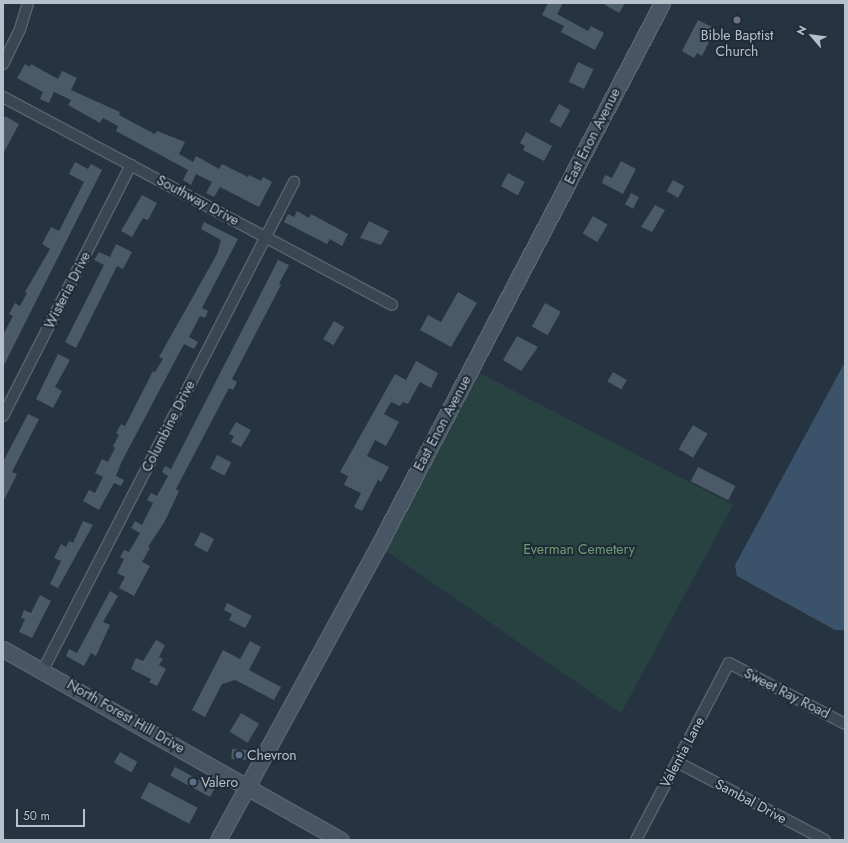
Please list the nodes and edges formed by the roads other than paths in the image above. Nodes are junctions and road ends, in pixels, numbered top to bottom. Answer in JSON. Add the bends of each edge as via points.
{"nodes":[{"id":1,"x":28,"y":3,"type":"edge"},
{"id":2,"x":662,"y":3,"type":"edge"},
{"id":3,"x":3,"y":64,"type":"edge"},
{"id":4,"x":3,"y":97,"type":"edge"},
{"id":5,"x":132,"y":165,"type":"junction"},
{"id":6,"x":294,"y":182,"type":"dead end"},
{"id":7,"x":266,"y":237,"type":"junction"},
{"id":8,"x":392,"y":305,"type":"dead end"},
{"id":9,"x":3,"y":416,"type":"edge"},
{"id":10,"x":3,"y":648,"type":"edge"},
{"id":11,"x":729,"y":663,"type":"joint"},
{"id":12,"x":43,"y":670,"type":"junction"},
{"id":13,"x":845,"y":724,"type":"edge"},
{"id":14,"x":677,"y":762,"type":"junction"},
{"id":15,"x":247,"y":787,"type":"junction"},
{"id":16,"x":218,"y":840,"type":"edge"},
{"id":17,"x":341,"y":840,"type":"edge"},
{"id":18,"x":636,"y":840,"type":"edge"},
{"id":19,"x":826,"y":840,"type":"edge"}],
"edges":[{"from":1,"to":3,"type":"street","via":[[20,29]]},
{"from":2,"to":15,"type":"street","name":"East Enon Avenue","via":[[384,535]]},
{"from":4,"to":5,"type":"street","name":"Southway Drive"},
{"from":5,"to":7,"type":"street","name":"Southway Drive"},
{"from":5,"to":9,"type":"street","name":"Wisteria Drive"},
{"from":6,"to":7,"type":"street","name":"Columbine Drive"},
{"from":7,"to":8,"type":"street","name":"Southway Drive"},
{"from":7,"to":12,"type":"street","name":"Columbine Drive"},
{"from":10,"to":12,"type":"street","name":"North Forest Hill Drive"},
{"from":11,"to":13,"type":"street","name":"Sweet Ray Road"},
{"from":11,"to":14,"type":"street","name":"Valentia Lane"},
{"from":12,"to":15,"type":"street","name":"North Forest Hill Drive"},
{"from":14,"to":18,"type":"street","name":"Valentia Lane"},
{"from":14,"to":19,"type":"street","name":"Sambal Drive"},
{"from":15,"to":16,"type":"street","name":"East Enon Avenue"},
{"from":15,"to":17,"type":"street","name":"North Forest Hill Drive"}]}
